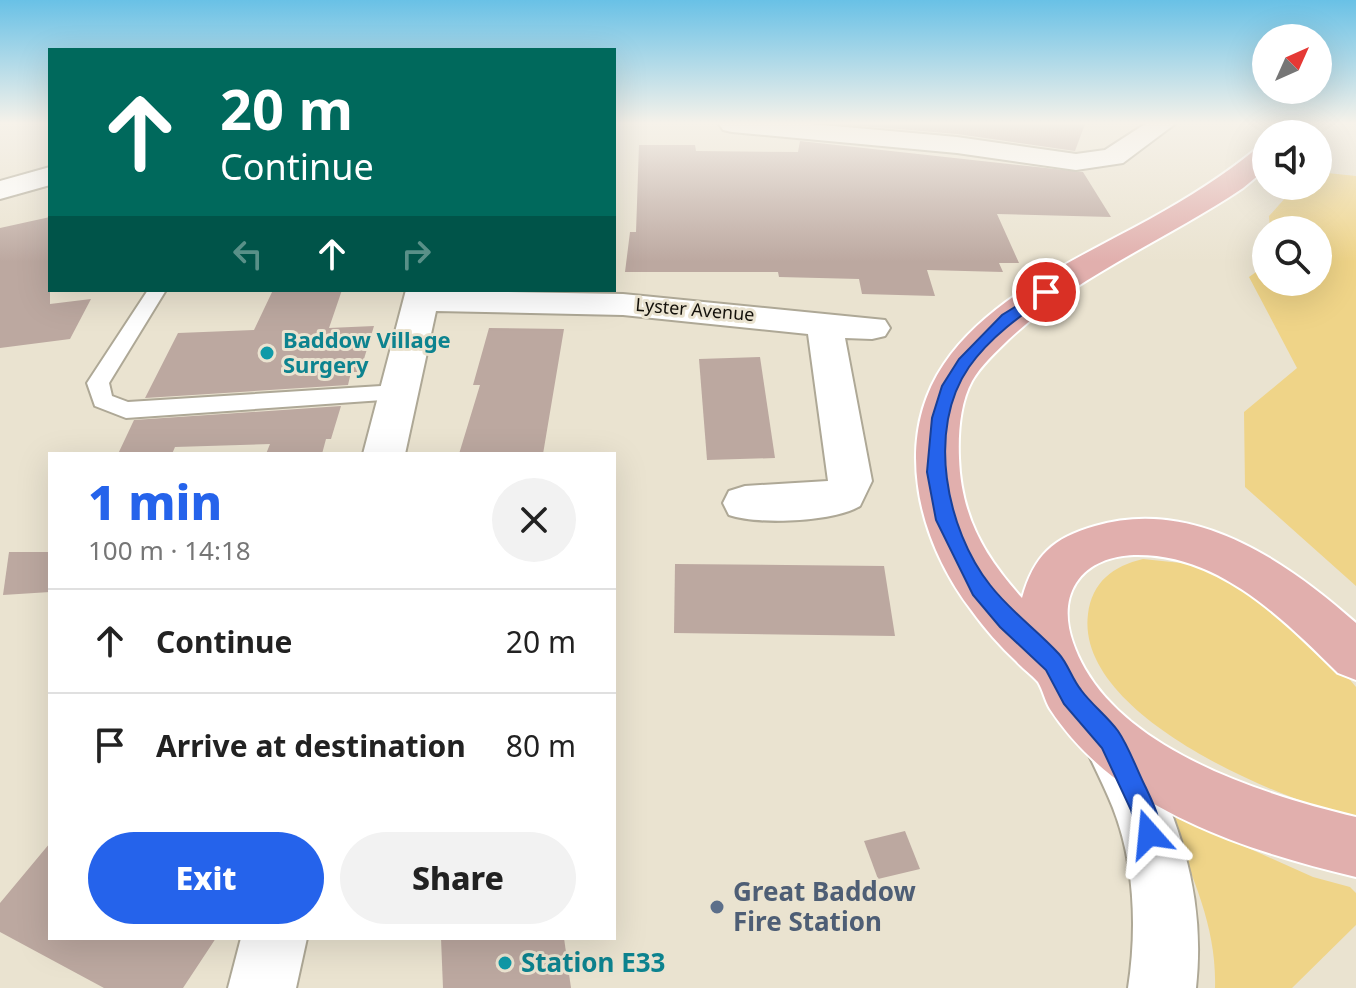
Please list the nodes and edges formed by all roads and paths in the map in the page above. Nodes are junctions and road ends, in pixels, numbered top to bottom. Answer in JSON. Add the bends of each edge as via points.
{"nodes":[{"id":1,"x":1250,"y":170,"type":"edge"},
{"id":2,"x":48,"y":177,"type":"edge"},
{"id":3,"x":0,"y":190,"type":"edge"},
{"id":4,"x":156,"y":292,"type":"edge"},
{"id":5,"x":422,"y":296,"type":"edge"},
{"id":6,"x":825,"y":325,"type":"junction"},
{"id":7,"x":872,"y":328,"type":"dead end"},
{"id":8,"x":397,"y":392,"type":"junction"},
{"id":9,"x":384,"y":452,"type":"edge"},
{"id":10,"x":745,"y":503,"type":"dead end"},
{"id":11,"x":1356,"y":656,"type":"edge"},
{"id":12,"x":1053,"y":663,"type":"junction"},
{"id":13,"x":1110,"y":740,"type":"junction"},
{"id":14,"x":1356,"y":847,"type":"edge"},
{"id":15,"x":274,"y":940,"type":"edge"},
{"id":16,"x":262,"y":988,"type":"edge"},
{"id":17,"x":1162,"y":988,"type":"edge"}],
"edges":[{"from":1,"to":12,"type":"main road","via":[[1007,318],[964,362],[950,386],[936,472],[945,520],[980,589]]},
{"from":2,"to":3,"type":"street"},
{"from":4,"to":8,"type":"lane","via":[[98,383],[103,401],[126,410]]},
{"from":5,"to":6,"type":"street","name":"Lyster Avenue","via":[[702,309]]},
{"from":5,"to":8,"type":"street"},
{"from":6,"to":7,"type":"street","name":"Lyster Avenue"},
{"from":6,"to":10,"type":"street","via":[[850,481],[836,499]]},
{"from":8,"to":9,"type":"street"},
{"from":11,"to":12,"type":"main road","via":[[1258,571],[1208,548],[1154,535],[1107,538],[1071,555],[1047,587],[1043,627]]},
{"from":12,"to":13,"type":"main road","via":[[1072,696]]},
{"from":13,"to":14,"type":"main road","via":[[1211,800],[1288,831]]},
{"from":13,"to":17,"type":"street","via":[[1143,808],[1162,886]]},
{"from":15,"to":16,"type":"street"}]}
